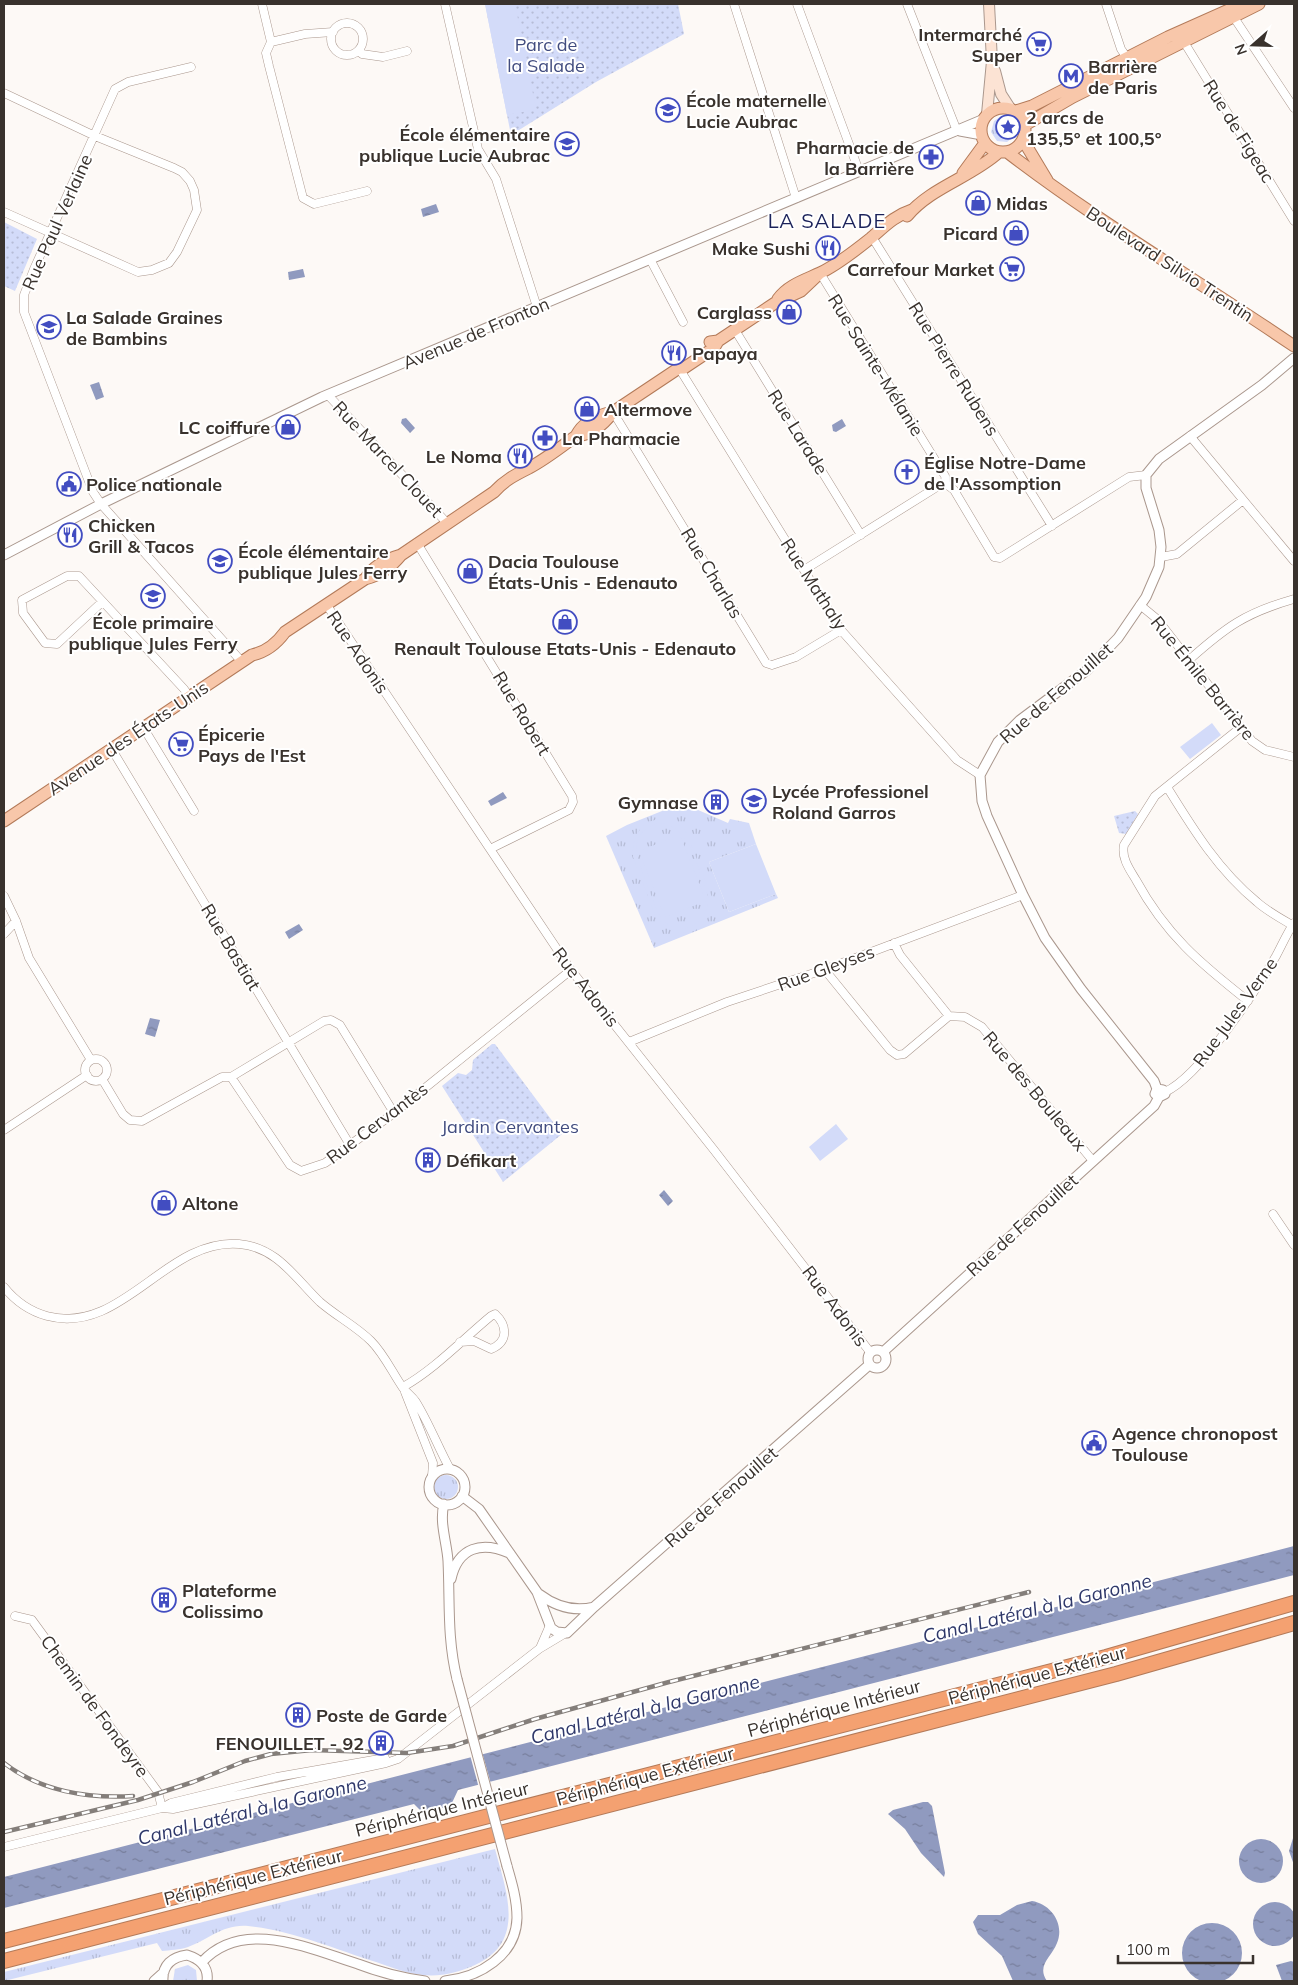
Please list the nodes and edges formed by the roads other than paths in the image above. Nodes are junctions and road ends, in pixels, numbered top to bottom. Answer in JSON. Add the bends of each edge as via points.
{"nodes":[{"id":1,"x":262,"y":4,"type":"edge"},
{"id":2,"x":445,"y":4,"type":"edge"},
{"id":3,"x":734,"y":4,"type":"edge"},
{"id":4,"x":798,"y":4,"type":"edge"},
{"id":5,"x":907,"y":4,"type":"edge"},
{"id":6,"x":989,"y":4,"type":"edge"},
{"id":7,"x":1106,"y":4,"type":"edge"},
{"id":8,"x":1242,"y":4,"type":"edge"},
{"id":9,"x":1259,"y":4,"type":"edge"},
{"id":10,"x":1231,"y":13,"type":"junction"},
{"id":11,"x":333,"y":32,"type":"junction"},
{"id":12,"x":271,"y":42,"type":"junction"},
{"id":13,"x":1184,"y":42,"type":"junction"},
{"id":14,"x":359,"y":50,"type":"junction"},
{"id":15,"x":407,"y":51,"type":"dead end"},
{"id":16,"x":992,"y":61,"type":"junction"},
{"id":17,"x":1128,"y":63,"type":"junction"},
{"id":18,"x":191,"y":67,"type":"dead end"},
{"id":19,"x":4,"y":93,"type":"edge"},
{"id":20,"x":1294,"y":108,"type":"edge"},
{"id":21,"x":1013,"y":110,"type":"junction"},
{"id":22,"x":985,"y":116,"type":"junction"},
{"id":23,"x":1025,"y":125,"type":"junction"},
{"id":24,"x":957,"y":131,"type":"junction"},
{"id":25,"x":94,"y":136,"type":"junction"},
{"id":26,"x":983,"y":139,"type":"junction"},
{"id":27,"x":1023,"y":140,"type":"junction"},
{"id":28,"x":1003,"y":152,"type":"junction"},
{"id":29,"x":859,"y":172,"type":"junction"},
{"id":30,"x":1046,"y":180,"type":"junction"},
{"id":31,"x":953,"y":182,"type":"junction"},
{"id":32,"x":367,"y":190,"type":"dead end"},
{"id":33,"x":796,"y":198,"type":"junction"},
{"id":34,"x":4,"y":212,"type":"edge"},
{"id":35,"x":1294,"y":221,"type":"edge"},
{"id":36,"x":49,"y":234,"type":"junction"},
{"id":37,"x":872,"y":237,"type":"junction"},
{"id":38,"x":650,"y":259,"type":"junction"},
{"id":39,"x":820,"y":273,"type":"junction"},
{"id":40,"x":537,"y":307,"type":"junction"},
{"id":41,"x":683,"y":322,"type":"dead end"},
{"id":42,"x":735,"y":330,"type":"junction"},
{"id":43,"x":1294,"y":346,"type":"edge"},
{"id":44,"x":1294,"y":358,"type":"edge"},
{"id":45,"x":679,"y":368,"type":"junction"},
{"id":46,"x":328,"y":394,"type":"junction"},
{"id":47,"x":613,"y":412,"type":"junction"},
{"id":48,"x":1190,"y":436,"type":"junction"},
{"id":49,"x":1146,"y":475,"type":"junction"},
{"id":50,"x":946,"y":484,"type":"junction"},
{"id":51,"x":1243,"y":500,"type":"junction"},
{"id":52,"x":101,"y":504,"type":"junction"},
{"id":53,"x":448,"y":523,"type":"junction"},
{"id":54,"x":1052,"y":526,"type":"junction"},
{"id":55,"x":861,"y":534,"type":"junction"},
{"id":56,"x":417,"y":543,"type":"junction"},
{"id":57,"x":4,"y":555,"type":"edge"},
{"id":58,"x":1160,"y":557,"type":"junction"},
{"id":59,"x":1294,"y":561,"type":"edge"},
{"id":60,"x":804,"y":570,"type":"junction"},
{"id":61,"x":1294,"y":599,"type":"edge"},
{"id":62,"x":102,"y":602,"type":"junction"},
{"id":63,"x":326,"y":604,"type":"junction"},
{"id":64,"x":1140,"y":605,"type":"junction"},
{"id":65,"x":841,"y":630,"type":"junction"},
{"id":66,"x":1189,"y":660,"type":"junction"},
{"id":67,"x":242,"y":662,"type":"junction"},
{"id":68,"x":189,"y":696,"type":"junction"},
{"id":69,"x":143,"y":727,"type":"junction"},
{"id":70,"x":1240,"y":728,"type":"junction"},
{"id":71,"x":111,"y":748,"type":"junction"},
{"id":72,"x":1294,"y":758,"type":"edge"},
{"id":73,"x":980,"y":775,"type":"junction"},
{"id":74,"x":1167,"y":787,"type":"junction"},
{"id":75,"x":194,"y":811,"type":"dead end"},
{"id":76,"x":4,"y":821,"type":"edge"},
{"id":77,"x":490,"y":849,"type":"junction"},
{"id":78,"x":1023,"y":895,"type":"junction"},
{"id":79,"x":4,"y":896,"type":"edge"},
{"id":80,"x":16,"y":921,"type":"junction"},
{"id":81,"x":1293,"y":924,"type":"edge"},
{"id":82,"x":4,"y":934,"type":"edge"},
{"id":83,"x":894,"y":943,"type":"junction"},
{"id":84,"x":826,"y":969,"type":"junction"},
{"id":85,"x":571,"y":970,"type":"junction"},
{"id":86,"x":1248,"y":1001,"type":"junction"},
{"id":87,"x":949,"y":1016,"type":"junction"},
{"id":88,"x":629,"y":1042,"type":"junction"},
{"id":89,"x":288,"y":1043,"type":"junction"},
{"id":90,"x":91,"y":1060,"type":"junction"},
{"id":91,"x":87,"y":1075,"type":"junction"},
{"id":92,"x":231,"y":1077,"type":"junction"},
{"id":93,"x":102,"y":1079,"type":"junction"},
{"id":94,"x":1160,"y":1093,"type":"junction"},
{"id":95,"x":394,"y":1113,"type":"junction"},
{"id":96,"x":4,"y":1130,"type":"edge"},
{"id":97,"x":350,"y":1145,"type":"junction"},
{"id":98,"x":1093,"y":1161,"type":"junction"},
{"id":99,"x":1274,"y":1214,"type":"dead end"},
{"id":100,"x":1294,"y":1245,"type":"edge"},
{"id":101,"x":4,"y":1288,"type":"edge"},
{"id":102,"x":460,"y":1342,"type":"junction"},
{"id":103,"x":870,"y":1352,"type":"junction"},
{"id":104,"x":884,"y":1352,"type":"junction"},
{"id":105,"x":869,"y":1365,"type":"junction"},
{"id":106,"x":403,"y":1388,"type":"junction"},
{"id":107,"x":450,"y":1469,"type":"junction"},
{"id":108,"x":432,"y":1476,"type":"junction"},
{"id":109,"x":462,"y":1496,"type":"junction"},
{"id":110,"x":444,"y":1504,"type":"junction"},
{"id":111,"x":510,"y":1553,"type":"junction"},
{"id":112,"x":537,"y":1592,"type":"junction"},
{"id":113,"x":448,"y":1594,"type":"junction"},
{"id":114,"x":1294,"y":1603,"type":"edge"},
{"id":115,"x":558,"y":1606,"type":"junction"},
{"id":116,"x":594,"y":1607,"type":"junction"},
{"id":117,"x":570,"y":1608,"type":"junction"},
{"id":118,"x":15,"y":1616,"type":"dead end"},
{"id":119,"x":549,"y":1621,"type":"junction"},
{"id":120,"x":576,"y":1623,"type":"junction"},
{"id":121,"x":1294,"y":1623,"type":"edge"},
{"id":122,"x":564,"y":1634,"type":"junction"},
{"id":123,"x":539,"y":1649,"type":"junction"},
{"id":124,"x":162,"y":1808,"type":"junction"},
{"id":125,"x":4,"y":1847,"type":"edge"},
{"id":126,"x":4,"y":1940,"type":"edge"},
{"id":127,"x":4,"y":1960,"type":"edge"},
{"id":128,"x":202,"y":1962,"type":"junction"},
{"id":129,"x":163,"y":1976,"type":"edge"},
{"id":130,"x":154,"y":1981,"type":"edge"},
{"id":131,"x":208,"y":1981,"type":"edge"},
{"id":132,"x":425,"y":1981,"type":"edge"},
{"id":133,"x":445,"y":1981,"type":"edge"}],
"edges":[{"from":1,"to":12,"type":"street"},
{"from":2,"to":40,"type":"street","via":[[478,149],[496,179]]},
{"from":3,"to":33,"type":"street"},
{"from":4,"to":29,"type":"street"},
{"from":5,"to":24,"type":"street"},
{"from":6,"to":16,"type":"main road"},
{"from":7,"to":17,"type":"street"},
{"from":8,"to":10,"type":"main road"},
{"from":9,"to":10,"type":"main road"},
{"from":10,"to":13,"type":"main road"},
{"from":10,"to":17,"type":"main road"},
{"from":10,"to":20,"type":"street"},
{"from":11,"to":12,"type":"street"},
{"from":11,"to":14,"type":"street","via":[[332,41],[338,52],[347,55]]},
{"from":11,"to":14,"type":"street","via":[[344,24],[357,27],[362,36]]},
{"from":12,"to":32,"type":"street","via":[[266,53],[303,198],[314,204]]},
{"from":13,"to":17,"type":"main road"},
{"from":13,"to":35,"type":"street","name":"Rue de Figeac"},
{"from":14,"to":15,"type":"street","via":[[362,54],[383,57]]},
{"from":16,"to":21,"type":"main road","via":[[1001,92]]},
{"from":16,"to":22,"type":"main road"},
{"from":17,"to":21,"type":"main road","via":[[1032,106]]},
{"from":17,"to":23,"type":"main road"},
{"from":18,"to":25,"type":"street","name":"Rue Paul Verlaine","via":[[119,86]]},
{"from":19,"to":25,"type":"street"},
{"from":21,"to":22,"type":"main road","via":[[997,108]]},
{"from":21,"to":23,"type":"main road"},
{"from":22,"to":24,"type":"street","name":"Avenue de Fronton"},
{"from":22,"to":26,"type":"main road"},
{"from":23,"to":27,"type":"main road"},
{"from":24,"to":26,"type":"street","via":[[968,131]]},
{"from":24,"to":29,"type":"street","name":"Avenue de Fronton"},
{"from":25,"to":36,"type":"street","name":"Rue Paul Verlaine"},
{"from":25,"to":36,"type":"street","via":[[182,172],[194,190],[197,210],[169,262],[152,270],[138,272]]},
{"from":26,"to":28,"type":"main road"},
{"from":26,"to":31,"type":"main road","name":"Avenue des États-Unis","via":[[969,167]]},
{"from":27,"to":28,"type":"main road","via":[[1016,148]]},
{"from":27,"to":30,"type":"main road","name":"Boulevard Silvio Trentin"},
{"from":28,"to":30,"type":"main road","name":"Boulevard Silvio Trentin"},
{"from":28,"to":31,"type":"main road","name":"Avenue des États-Unis"},
{"from":29,"to":33,"type":"street","name":"Avenue de Fronton"},
{"from":30,"to":43,"type":"main road","name":"Boulevard Silvio Trentin","via":[[1104,222]]},
{"from":31,"to":37,"type":"main road","name":"Avenue des États-Unis","via":[[879,228]]},
{"from":33,"to":38,"type":"street","name":"Avenue de Fronton"},
{"from":34,"to":36,"type":"street"},
{"from":36,"to":52,"type":"street","name":"Rue Paul Verlaine","via":[[24,294],[24,312]]},
{"from":37,"to":39,"type":"main road","name":"Avenue des États-Unis"},
{"from":37,"to":54,"type":"street","name":"Rue Pierre Rubens"},
{"from":38,"to":40,"type":"street","name":"Avenue de Fronton"},
{"from":38,"to":41,"type":"street"},
{"from":39,"to":42,"type":"main road","name":"Avenue des États-Unis","via":[[796,283],[775,303]]},
{"from":39,"to":50,"type":"street","name":"Rue Sainte-Mélanie","via":[[945,476]]},
{"from":40,"to":46,"type":"street","name":"Avenue de Fronton"},
{"from":42,"to":45,"type":"main road","name":"Avenue des États-Unis","via":[[680,362]]},
{"from":42,"to":55,"type":"street","name":"Rue Larade"},
{"from":44,"to":48,"type":"street"},
{"from":45,"to":47,"type":"main road","name":"Avenue des États-Unis"},
{"from":45,"to":60,"type":"street","name":"Rue Mathaly"},
{"from":46,"to":52,"type":"street","name":"Avenue de Fronton"},
{"from":46,"to":53,"type":"street","name":"Rue Marcel Clouet"},
{"from":47,"to":53,"type":"main road","name":"Avenue des États-Unis","via":[[600,415],[580,428],[576,436],[515,474]]},
{"from":47,"to":65,"type":"street","name":"Rue Charlas","via":[[766,663],[772,665],[796,657]]},
{"from":48,"to":49,"type":"street","via":[[1159,460]]},
{"from":48,"to":51,"type":"street"},
{"from":49,"to":54,"type":"street","via":[[1129,477]]},
{"from":49,"to":58,"type":"street","name":"Rue de Fenouillet","via":[[1146,488],[1161,537]]},
{"from":50,"to":54,"type":"street","name":"Rue Sainte-Mélanie","via":[[954,490],[994,557],[1000,558]]},
{"from":50,"to":55,"type":"street"},
{"from":51,"to":58,"type":"street","via":[[1177,554]]},
{"from":51,"to":59,"type":"street"},
{"from":52,"to":57,"type":"street","name":"Avenue de Fronton"},
{"from":52,"to":67,"type":"street","name":"Rue Paul Verlaine"},
{"from":53,"to":56,"type":"main road","name":"Avenue des États-Unis"},
{"from":55,"to":60,"type":"street"},
{"from":56,"to":63,"type":"main road","name":"Avenue des États-Unis","via":[[401,555],[387,559],[370,571],[366,579]]},
{"from":56,"to":77,"type":"street","name":"Rue Robert","via":[[574,802],[570,810]]},
{"from":58,"to":64,"type":"street","name":"Rue de Fenouillet","via":[[1152,584]]},
{"from":60,"to":65,"type":"street","name":"Rue Mathaly"},
{"from":61,"to":66,"type":"street","via":[[1239,619]]},
{"from":62,"to":62,"type":"street","via":[[57,644],[45,643],[23,613],[22,600],[67,576],[79,576]]},
{"from":62,"to":68,"type":"street"},
{"from":63,"to":67,"type":"main road","name":"Avenue des États-Unis","via":[[285,632],[257,646],[252,655]]},
{"from":63,"to":77,"type":"street","name":"Rue Adonis"},
{"from":64,"to":66,"type":"street","name":"Rue Émile Barrière","via":[[1157,619]]},
{"from":64,"to":73,"type":"street","name":"Rue de Fenouillet","via":[[1118,638],[1087,670],[1020,720],[998,742]]},
{"from":65,"to":73,"type":"street","name":"Rue Mathaly","via":[[957,760]]},
{"from":66,"to":70,"type":"street","name":"Rue Émile Barrière"},
{"from":67,"to":68,"type":"main road","name":"Avenue des États-Unis"},
{"from":68,"to":69,"type":"main road","name":"Avenue des États-Unis"},
{"from":69,"to":71,"type":"main road","name":"Avenue des États-Unis"},
{"from":69,"to":75,"type":"street"},
{"from":70,"to":72,"type":"street","name":"Rue Émile Barrière","via":[[1265,750]]},
{"from":70,"to":74,"type":"street"},
{"from":71,"to":76,"type":"main road","name":"Avenue des États-Unis"},
{"from":71,"to":89,"type":"street","name":"Rue Bastiat"},
{"from":73,"to":78,"type":"street","via":[[987,816]]},
{"from":74,"to":81,"type":"street","via":[[1200,841],[1234,883],[1258,904]]},
{"from":74,"to":86,"type":"street","via":[[1149,803],[1124,845],[1127,865],[1171,934]]},
{"from":77,"to":85,"type":"street","name":"Rue Adonis"},
{"from":78,"to":83,"type":"street","name":"Rue Gleyses"},
{"from":78,"to":94,"type":"street","via":[[1060,960]]},
{"from":79,"to":80,"type":"street"},
{"from":80,"to":82,"type":"street"},
{"from":80,"to":90,"type":"street","via":[[29,958]]},
{"from":81,"to":86,"type":"street","name":"Rue Jules Verne"},
{"from":83,"to":84,"type":"street","name":"Rue Gleyses"},
{"from":83,"to":87,"type":"street"},
{"from":84,"to":87,"type":"street","via":[[897,1055],[904,1054]]},
{"from":84,"to":88,"type":"street","name":"Rue Gleyses","via":[[726,1002]]},
{"from":85,"to":88,"type":"street","name":"Rue Adonis"},
{"from":85,"to":95,"type":"street","name":"Rue Cervantès"},
{"from":86,"to":94,"type":"street","name":"Rue Jules Verne","via":[[1189,1075],[1177,1087]]},
{"from":87,"to":98,"type":"street","name":"Rue des Bouleaux","via":[[965,1017],[982,1027]]},
{"from":88,"to":103,"type":"street","name":"Rue Adonis"},
{"from":89,"to":92,"type":"street"},
{"from":89,"to":95,"type":"street","via":[[324,1022],[331,1020],[340,1025]]},
{"from":89,"to":97,"type":"street","name":"Rue Bastiat"},
{"from":90,"to":91,"type":"street","via":[[86,1065]]},
{"from":90,"to":93,"type":"street","via":[[102,1060],[106,1065],[107,1072]]},
{"from":91,"to":93,"type":"street","via":[[95,1081]]},
{"from":91,"to":96,"type":"street"},
{"from":92,"to":93,"type":"street","via":[[222,1077],[142,1121],[130,1120],[123,1114]]},
{"from":92,"to":97,"type":"street","name":"Rue Cervantès","via":[[290,1165],[301,1171],[325,1163]]},
{"from":94,"to":98,"type":"street","name":"Rue de Fenouillet","via":[[1154,1106]]},
{"from":95,"to":97,"type":"street","name":"Rue Cervantès"},
{"from":98,"to":104,"type":"street","name":"Rue de Fenouillet"},
{"from":99,"to":100,"type":"street"},
{"from":101,"to":106,"type":"street","via":[[21,1305],[44,1315],[81,1317],[108,1308],[198,1251],[219,1244],[260,1248],[279,1259],[322,1303],[372,1342]]},
{"from":102,"to":102,"type":"street","via":[[474,1341],[491,1349],[502,1342],[505,1328],[495,1314]]},
{"from":102,"to":106,"type":"street"},
{"from":103,"to":104,"type":"street"},
{"from":103,"to":105,"type":"street","via":[[867,1358]]},
{"from":104,"to":105,"type":"street","via":[[884,1364],[877,1368]]},
{"from":105,"to":116,"type":"street","name":"Rue de Fenouillet"},
{"from":106,"to":107,"type":"street","via":[[415,1400]]},
{"from":106,"to":108,"type":"street","via":[[433,1463]]},
{"from":107,"to":108,"type":"street"},
{"from":107,"to":109,"type":"street","via":[[457,1472],[463,1481]]},
{"from":108,"to":110,"type":"street","via":[[429,1485],[431,1495]]},
{"from":109,"to":110,"type":"street","via":[[454,1503]]},
{"from":109,"to":111,"type":"street","via":[[479,1509]]},
{"from":110,"to":113,"type":"street","via":[[442,1517]]},
{"from":111,"to":112,"type":"street"},
{"from":111,"to":113,"type":"street","via":[[487,1547],[462,1555],[454,1567]]},
{"from":112,"to":115,"type":"street"},
{"from":112,"to":119,"type":"street"},
{"from":113,"to":133,"type":"street","bridge":true,"via":[[450,1652],[514,1892],[517,1920],[507,1949],[485,1968],[460,1979]]},
{"from":114,"to":126,"type":"highway","name":"Périphérique Intérieur","via":[[1106,1657]]},
{"from":115,"to":117,"type":"street"},
{"from":115,"to":119,"type":"street","name":"Rue de Fenouillet","via":[[551,1612]]},
{"from":116,"to":117,"type":"street"},
{"from":116,"to":120,"type":"street","name":"Rue de Fenouillet"},
{"from":117,"to":120,"type":"street","via":[[575,1613]]},
{"from":118,"to":124,"type":"street","name":"Chemin de Fondeyre","via":[[32,1620],[158,1792]]},
{"from":119,"to":122,"type":"street","via":[[554,1631]]},
{"from":119,"to":123,"type":"street","name":"Rue de Fenouillet","via":[[547,1636]]},
{"from":120,"to":122,"type":"street","name":"Rue de Fenouillet"},
{"from":121,"to":127,"type":"highway","name":"Périphérique Extérieur","via":[[1116,1674]]},
{"from":122,"to":123,"type":"street","name":"Rue de Fenouillet"},
{"from":123,"to":124,"type":"street","name":"Rue de Fenouillet","via":[[398,1759],[173,1809]]},
{"from":124,"to":125,"type":"street"},
{"from":128,"to":129,"type":"street","via":[[195,1957],[179,1956],[172,1960]]},
{"from":128,"to":131,"type":"street"},
{"from":128,"to":132,"type":"street","via":[[220,1946],[268,1939]]},
{"from":129,"to":130,"type":"street"}]}
